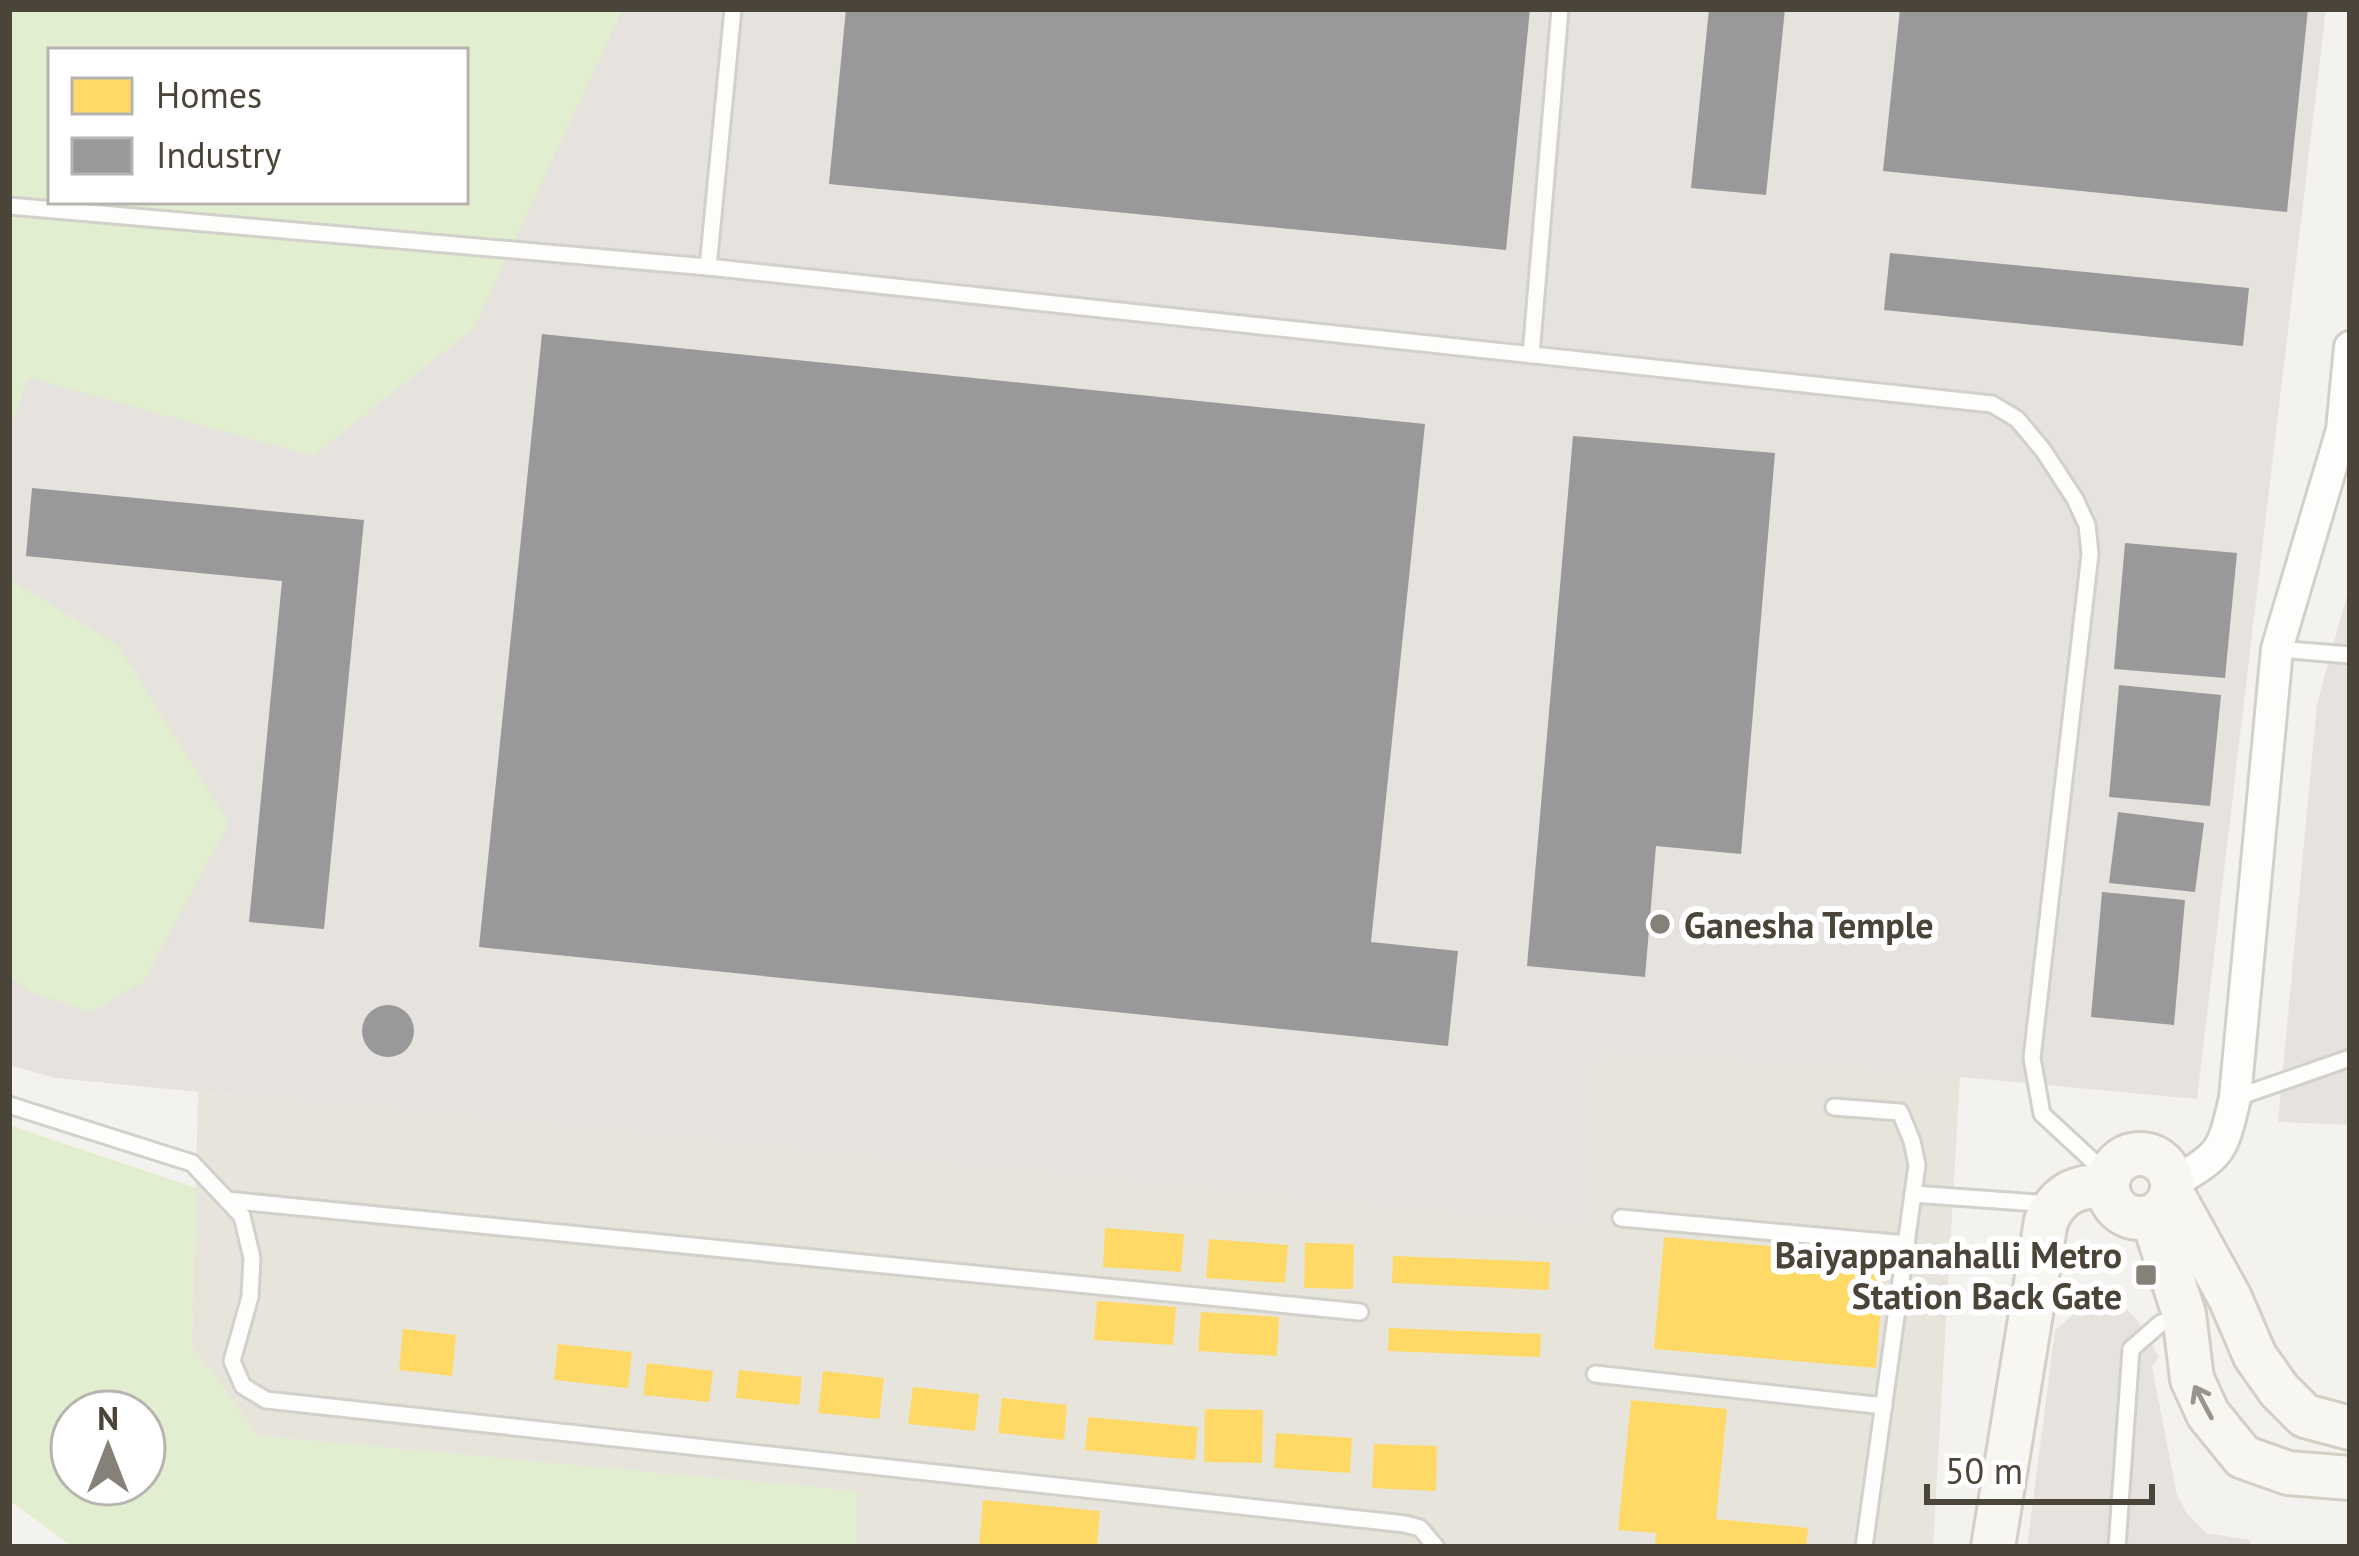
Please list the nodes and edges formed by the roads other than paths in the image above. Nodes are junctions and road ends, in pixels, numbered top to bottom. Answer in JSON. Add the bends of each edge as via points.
{"nodes":[{"id":1,"x":733,"y":9,"type":"edge"},
{"id":2,"x":1560,"y":9,"type":"edge"},
{"id":3,"x":9,"y":206,"type":"edge"},
{"id":4,"x":708,"y":267,"type":"junction"},
{"id":5,"x":2350,"y":346,"type":"edge"},
{"id":6,"x":1531,"y":355,"type":"junction"},
{"id":7,"x":2276,"y":649,"type":"junction"},
{"id":8,"x":2350,"y":655,"type":"edge"},
{"id":9,"x":2350,"y":1058,"type":"edge"},
{"id":10,"x":2235,"y":1098,"type":"junction"},
{"id":11,"x":9,"y":1105,"type":"edge"},
{"id":12,"x":1834,"y":1107,"type":"dead end"},
{"id":13,"x":2108,"y":1181,"type":"junction"},
{"id":14,"x":1913,"y":1194,"type":"junction"},
{"id":15,"x":2166,"y":1198,"type":"junction"},
{"id":16,"x":227,"y":1201,"type":"junction"},
{"id":17,"x":2054,"y":1204,"type":"junction"},
{"id":18,"x":1621,"y":1219,"type":"dead end"},
{"id":19,"x":1906,"y":1244,"type":"junction"},
{"id":20,"x":1360,"y":1312,"type":"dead end"},
{"id":21,"x":2184,"y":1314,"type":"junction"},
{"id":22,"x":1595,"y":1374,"type":"dead end"},
{"id":23,"x":1884,"y":1406,"type":"junction"},
{"id":24,"x":2350,"y":1428,"type":"edge"},
{"id":25,"x":2350,"y":1478,"type":"edge"},
{"id":26,"x":1436,"y":1547,"type":"edge"},
{"id":27,"x":1864,"y":1547,"type":"edge"},
{"id":28,"x":1993,"y":1547,"type":"edge"},
{"id":29,"x":2117,"y":1547,"type":"edge"}],
"edges":[{"from":1,"to":4,"type":"lane"},
{"from":2,"to":6,"type":"lane"},
{"from":3,"to":4,"type":"lane"},
{"from":4,"to":6,"type":"lane"},
{"from":5,"to":7,"type":"street","via":[[2342,430]]},
{"from":6,"to":13,"type":"lane","via":[[1992,404],[2043,450],[2087,525],[2090,554],[2032,1058],[2042,1114]]},
{"from":7,"to":8,"type":"lane"},
{"from":7,"to":10,"type":"street"},
{"from":9,"to":10,"type":"lane"},
{"from":10,"to":15,"type":"street","via":[[2224,1145]]},
{"from":11,"to":16,"type":"lane","via":[[192,1163]]},
{"from":12,"to":14,"type":"lane","via":[[1900,1112],[1917,1165]]},
{"from":13,"to":15,"type":"main road","via":[[2122,1214],[2142,1219]]},
{"from":13,"to":17,"type":"main road","via":[[2067,1191]]},
{"from":14,"to":17,"type":"lane"},
{"from":14,"to":19,"type":"lane"},
{"from":15,"to":21,"type":"main road"},
{"from":15,"to":24,"type":"main road","via":[[2279,1390],[2305,1416]]},
{"from":16,"to":20,"type":"lane"},
{"from":16,"to":26,"type":"lane","via":[[242,1216],[252,1258],[232,1361],[243,1386],[266,1400],[1406,1524]]},
{"from":17,"to":28,"type":"main road"},
{"from":18,"to":19,"type":"lane"},
{"from":19,"to":23,"type":"lane"},
{"from":25,"to":21,"type":"main road","one_way":true,"via":[[2288,1474],[2243,1457],[2192,1379]]},
{"from":21,"to":29,"type":"lane","via":[[2131,1349]]},
{"from":22,"to":23,"type":"lane"},
{"from":23,"to":27,"type":"lane"}]}
